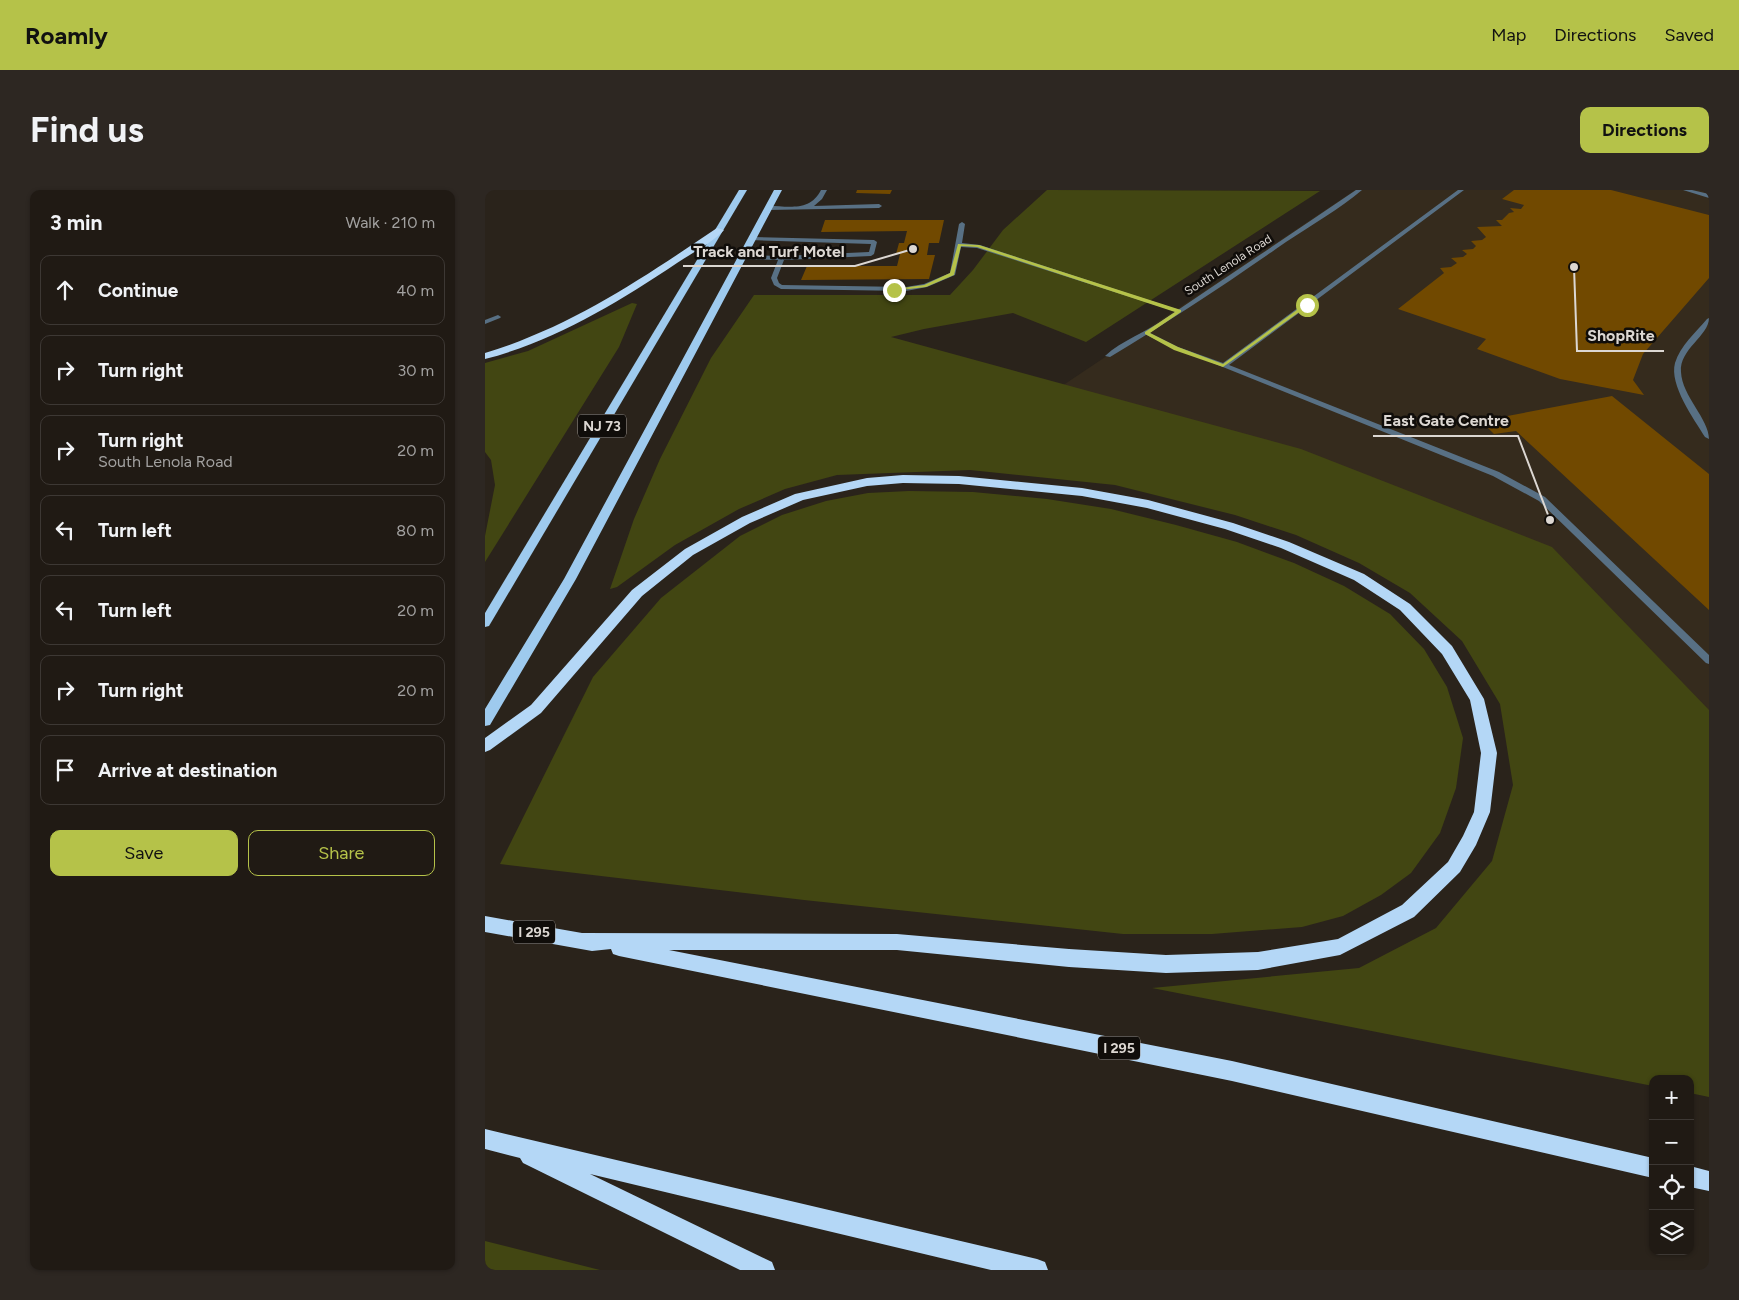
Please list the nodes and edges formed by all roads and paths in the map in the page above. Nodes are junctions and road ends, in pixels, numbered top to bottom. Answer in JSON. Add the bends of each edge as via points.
{"nodes":[{"id":1,"x":743,"y":190,"type":"edge"},
{"id":2,"x":778,"y":190,"type":"edge"},
{"id":3,"x":824,"y":190,"type":"edge"},
{"id":4,"x":1359,"y":190,"type":"edge"},
{"id":5,"x":1461,"y":190,"type":"edge"},
{"id":6,"x":1686,"y":190,"type":"edge"},
{"id":7,"x":1709,"y":196,"type":"edge"},
{"id":8,"x":810,"y":206,"type":"junction"},
{"id":9,"x":879,"y":206,"type":"dead end"},
{"id":10,"x":769,"y":208,"type":"junction"},
{"id":11,"x":962,"y":224,"type":"dead end"},
{"id":12,"x":720,"y":230,"type":"junction"},
{"id":13,"x":752,"y":239,"type":"junction"},
{"id":14,"x":959,"y":245,"type":"junction"},
{"id":15,"x":743,"y":257,"type":"junction"},
{"id":16,"x":782,"y":258,"type":"junction"},
{"id":17,"x":1179,"y":311,"type":"junction"},
{"id":18,"x":498,"y":317,"type":"dead end"},
{"id":19,"x":1709,"y":320,"type":"edge"},
{"id":20,"x":485,"y":322,"type":"edge"},
{"id":21,"x":1147,"y":333,"type":"junction"},
{"id":22,"x":485,"y":356,"type":"edge"},
{"id":23,"x":1109,"y":356,"type":"dead end"},
{"id":24,"x":1223,"y":366,"type":"junction"},
{"id":25,"x":1709,"y":437,"type":"edge"},
{"id":26,"x":485,"y":623,"type":"edge"},
{"id":27,"x":1709,"y":661,"type":"edge"},
{"id":28,"x":485,"y":721,"type":"edge"},
{"id":29,"x":485,"y":746,"type":"edge"},
{"id":30,"x":485,"y":924,"type":"edge"},
{"id":31,"x":583,"y":941,"type":"junction"},
{"id":32,"x":485,"y":1139,"type":"edge"},
{"id":33,"x":506,"y":1144,"type":"junction"},
{"id":34,"x":1649,"y":1167,"type":"edge"},
{"id":35,"x":1694,"y":1177,"type":"edge"},
{"id":36,"x":1709,"y":1180,"type":"edge"},
{"id":37,"x":764,"y":1270,"type":"edge"},
{"id":38,"x":1037,"y":1270,"type":"edge"}],
"edges":[{"from":1,"to":12,"type":"highway","number":"NJ 73"},
{"from":2,"to":10,"type":"highway","number":"NJ 73"},
{"from":3,"to":8,"type":"street"},
{"from":4,"to":17,"type":"street","name":"South Lenola Road"},
{"from":5,"to":24,"type":"street"},
{"from":6,"to":7,"type":"street"},
{"from":8,"to":9,"type":"street"},
{"from":8,"to":10,"type":"street"},
{"from":10,"to":13,"type":"highway","number":"NJ 73"},
{"from":11,"to":14,"type":"street"},
{"from":12,"to":22,"type":"highway","via":[[579,321]]},
{"from":12,"to":26,"type":"highway","number":"NJ 73"},
{"from":13,"to":15,"type":"highway","number":"NJ 73"},
{"from":13,"to":16,"type":"street","via":[[874,242],[871,254]]},
{"from":14,"to":16,"type":"street","via":[[953,274],[925,286],[906,289],[781,286],[774,278]]},
{"from":14,"to":17,"type":"street","via":[[978,246]]},
{"from":15,"to":16,"type":"street"},
{"from":15,"to":28,"type":"highway","number":"NJ 73","via":[[570,579]]},
{"from":17,"to":21,"type":"street","name":"South Lenola Road"},
{"from":18,"to":20,"type":"street"},
{"from":19,"to":25,"type":"street","via":[[1687,347],[1678,365],[1679,382]]},
{"from":21,"to":23,"type":"street","name":"South Lenola Road"},
{"from":21,"to":24,"type":"street"},
{"from":24,"to":27,"type":"street","via":[[1496,474],[1542,499]]},
{"from":29,"to":31,"type":"highway","via":[[537,709],[637,593],[689,552],[746,520],[799,497],[867,482],[903,479],[959,480],[1082,492],[1148,504],[1285,545],[1359,577],[1405,607],[1447,650],[1477,698],[1489,753],[1482,812],[1470,840],[1454,867],[1408,911],[1341,947],[1258,961],[1165,964],[897,942]]},
{"from":30,"to":31,"type":"highway","number":"I 295"},
{"from":31,"to":34,"type":"highway","number":"I 295","via":[[1232,1071]]},
{"from":32,"to":33,"type":"highway"},
{"from":33,"to":37,"type":"highway"},
{"from":33,"to":38,"type":"highway"},
{"from":35,"to":36,"type":"highway"}]}
